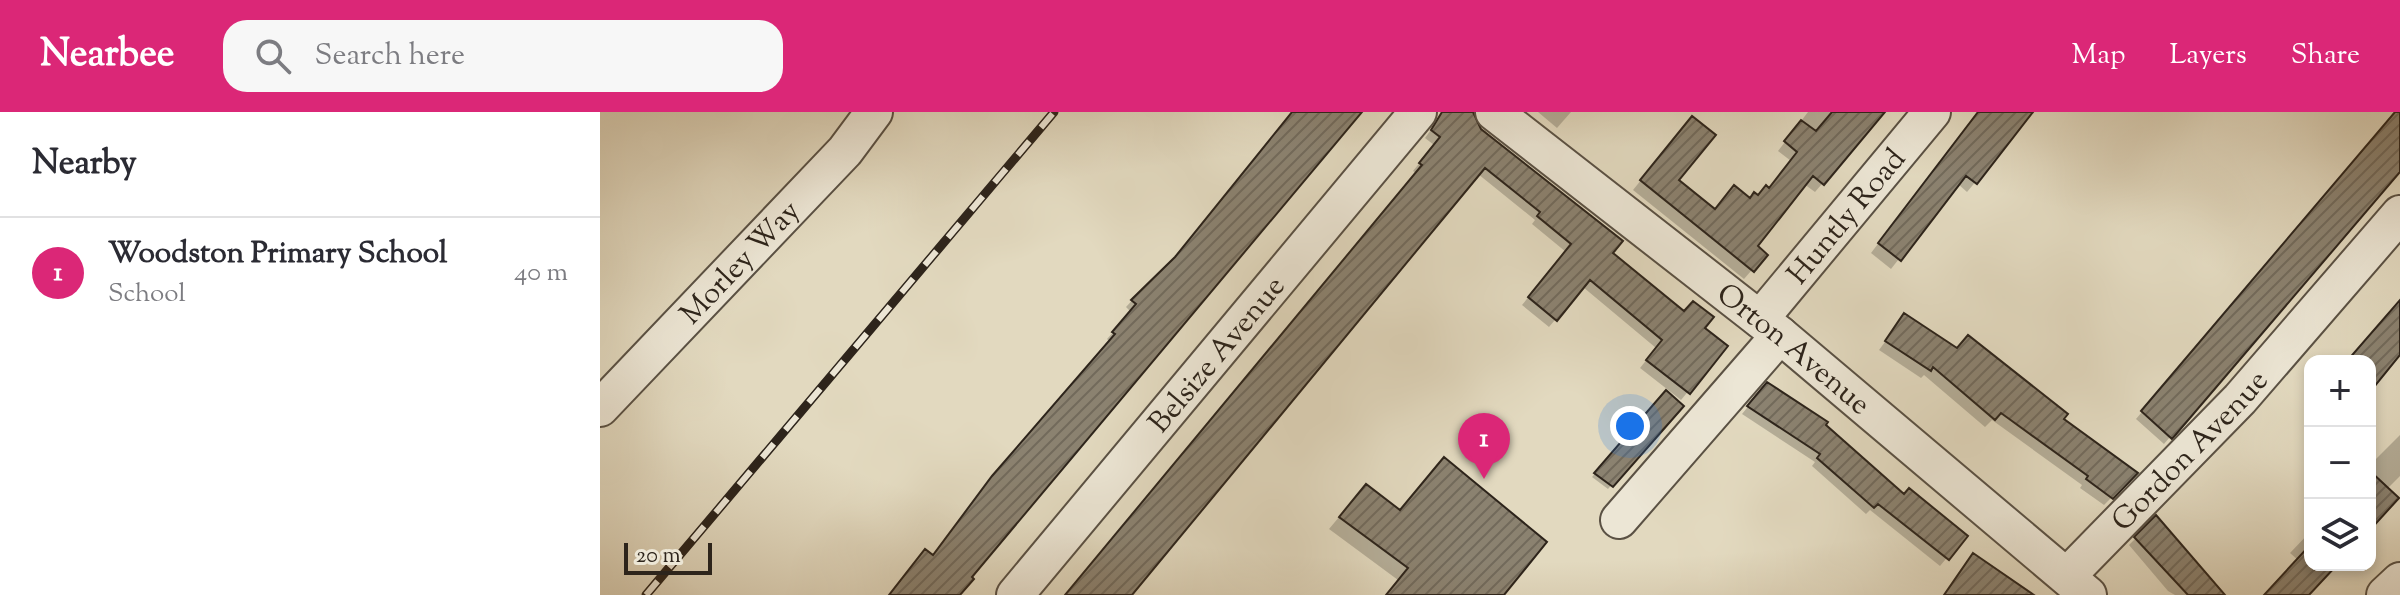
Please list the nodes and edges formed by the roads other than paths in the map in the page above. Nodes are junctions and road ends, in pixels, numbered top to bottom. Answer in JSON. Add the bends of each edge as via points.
{"nodes":[{"id":1,"x":874,"y":112,"type":"edge"},
{"id":2,"x":1418,"y":112,"type":"edge"},
{"id":3,"x":1494,"y":112,"type":"edge"},
{"id":4,"x":1932,"y":112,"type":"edge"},
{"id":5,"x":2400,"y":214,"type":"edge"},
{"id":6,"x":1770,"y":327,"type":"junction"},
{"id":7,"x":600,"y":408,"type":"edge"},
{"id":8,"x":1619,"y":520,"type":"dead end"},
{"id":9,"x":2400,"y":581,"type":"edge"},
{"id":10,"x":2078,"y":585,"type":"edge"},
{"id":11,"x":1015,"y":595,"type":"edge"},
{"id":12,"x":2385,"y":595,"type":"edge"}],
"edges":[{"from":1,"to":7,"type":"street","name":"Morley Way","via":[[845,151]]},
{"from":2,"to":11,"type":"street","name":"Belsize Avenue"},
{"from":3,"to":6,"type":"street","name":"Orton Avenue"},
{"from":4,"to":6,"type":"street","name":"Huntly Road"},
{"from":5,"to":10,"type":"street","name":"Gordon Avenue"},
{"from":6,"to":8,"type":"street","name":"Huntly Road"},
{"from":6,"to":10,"type":"street","name":"Orton Avenue"},
{"from":9,"to":12,"type":"street"}]}
